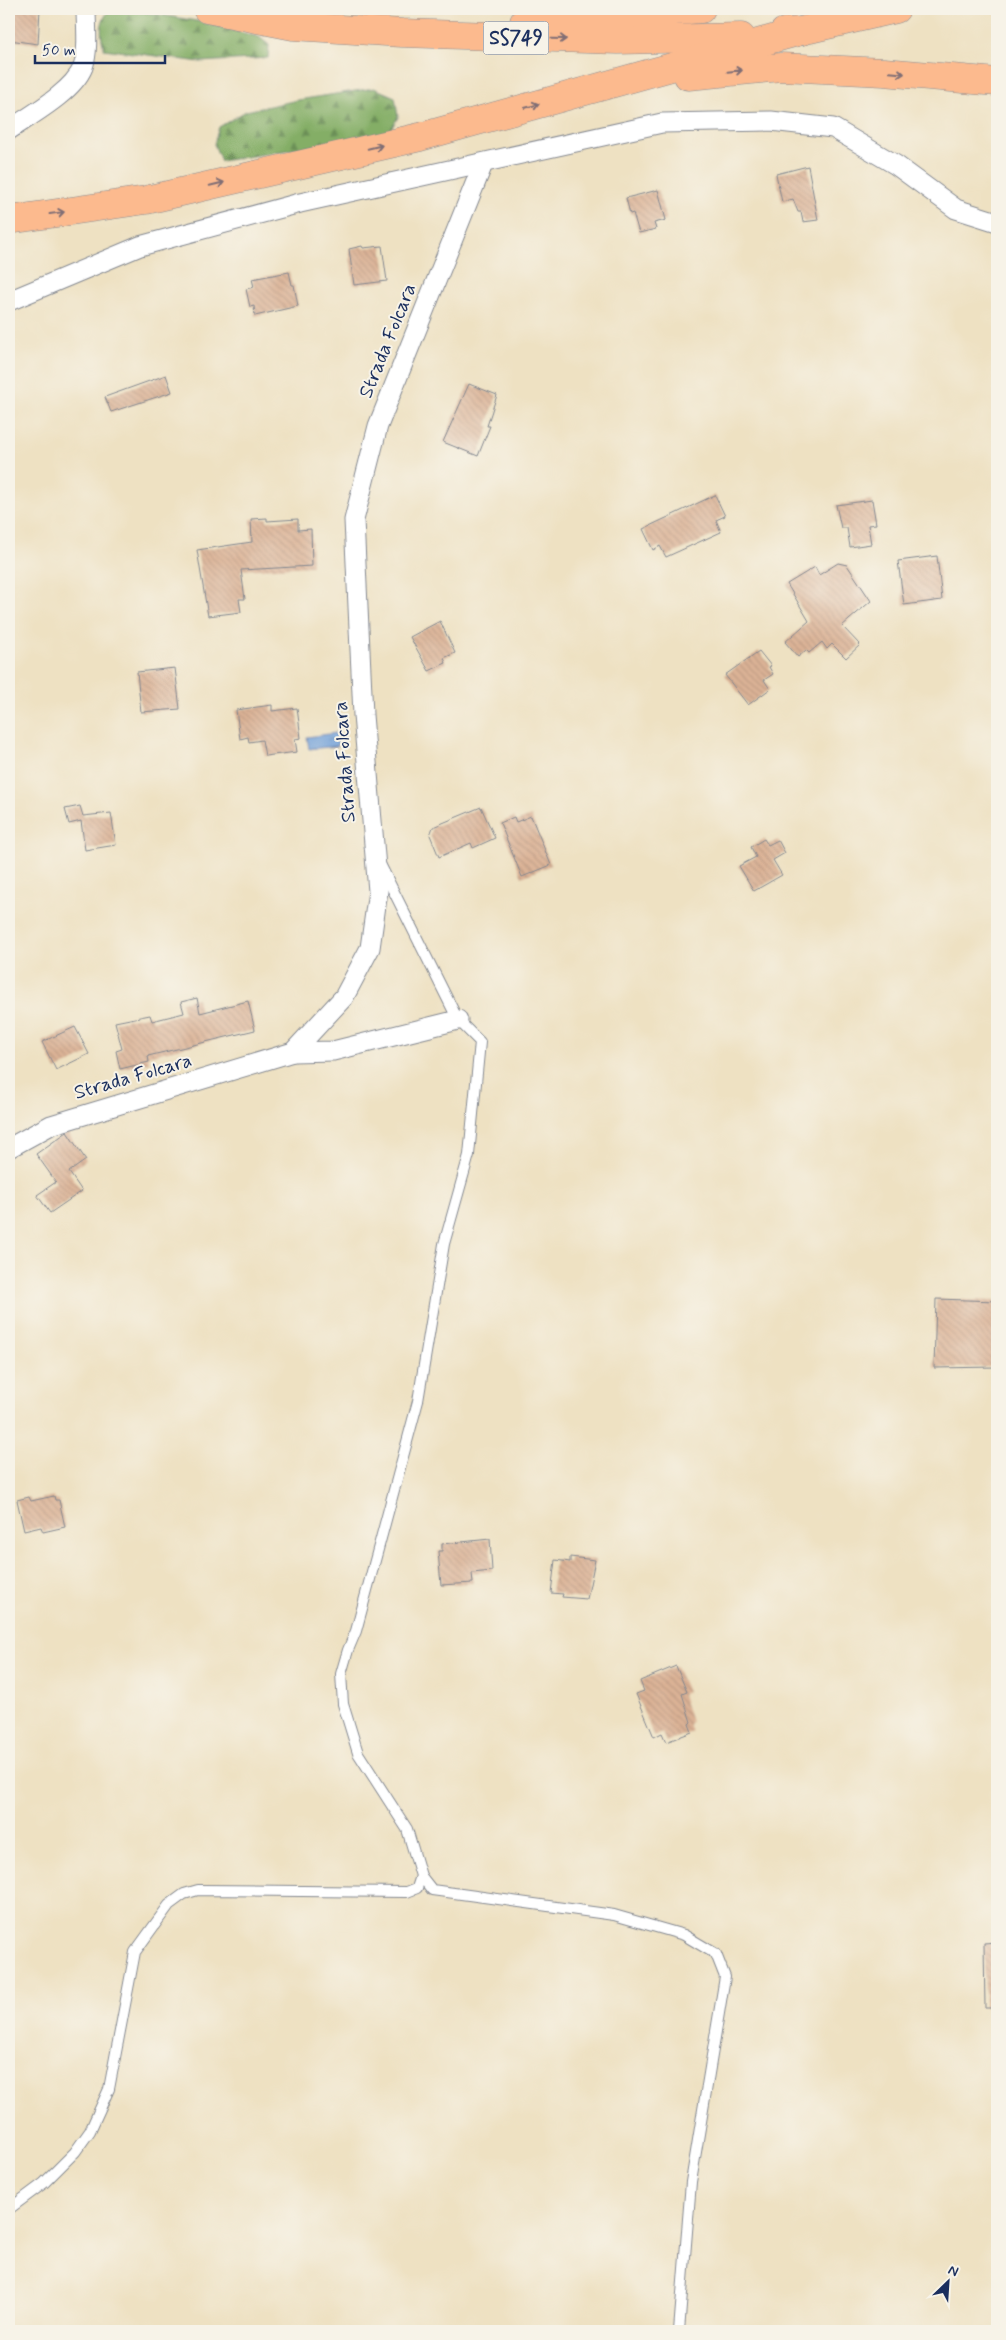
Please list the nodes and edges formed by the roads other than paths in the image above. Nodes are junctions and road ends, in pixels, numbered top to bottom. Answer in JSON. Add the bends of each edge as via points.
{"nodes":[{"id":1,"x":86,"y":9,"type":"edge"},
{"id":2,"x":639,"y":9,"type":"edge"},
{"id":3,"x":701,"y":9,"type":"edge"},
{"id":4,"x":896,"y":9,"type":"edge"},
{"id":5,"x":220,"y":11,"type":"edge"},
{"id":6,"x":572,"y":19,"type":"junction"},
{"id":7,"x":801,"y":31,"type":"junction"},
{"id":8,"x":997,"y":82,"type":"edge"},
{"id":9,"x":583,"y":92,"type":"junction"},
{"id":10,"x":9,"y":130,"type":"edge"},
{"id":11,"x":483,"y":164,"type":"junction"},
{"id":12,"x":9,"y":220,"type":"edge"},
{"id":13,"x":997,"y":222,"type":"edge"},
{"id":14,"x":9,"y":301,"type":"edge"},
{"id":15,"x":375,"y":854,"type":"junction"},
{"id":16,"x":458,"y":1020,"type":"junction"},
{"id":17,"x":293,"y":1052,"type":"junction"},
{"id":18,"x":9,"y":1148,"type":"edge"},
{"id":19,"x":421,"y":1876,"type":"junction"},
{"id":20,"x":9,"y":2209,"type":"edge"},
{"id":21,"x":679,"y":2331,"type":"edge"}],
"edges":[{"from":1,"to":10,"type":"street","via":[[86,54],[82,68],[58,95]]},
{"from":2,"to":6,"type":"highway"},
{"from":3,"to":6,"type":"highway","number":"SS749"},
{"from":4,"to":7,"type":"highway","number":"SS749"},
{"from":5,"to":6,"type":"highway","number":"SS749","via":[[526,22]]},
{"from":5,"to":7,"type":"highway","number":"SS749","one_way":true,"via":[[293,26],[501,38],[666,39]]},
{"from":7,"to":9,"type":"highway"},
{"from":9,"to":8,"type":"highway","one_way":true,"via":[[697,75],[781,67]]},
{"from":12,"to":9,"type":"highway","one_way":true,"via":[[146,200],[420,137]]},
{"from":11,"to":13,"type":"street","via":[[662,123],[770,121],[834,128],[896,165],[956,209]]},
{"from":11,"to":14,"type":"street","via":[[300,203],[140,246]]},
{"from":11,"to":15,"type":"street","name":"Strada Folcara","via":[[378,426],[354,520],[363,715]]},
{"from":15,"to":16,"type":"lane"},
{"from":15,"to":17,"type":"street","name":"Strada Folcara","via":[[378,891],[370,948],[344,997]]},
{"from":16,"to":17,"type":"street","via":[[332,1052]]},
{"from":16,"to":19,"type":"lane","via":[[480,1042],[470,1155],[444,1244],[418,1401],[356,1632],[341,1674],[343,1704],[358,1753],[407,1829]]},
{"from":17,"to":18,"type":"street","name":"Strada Folcara","via":[[51,1125]]},
{"from":19,"to":20,"type":"lane","via":[[417,1888],[407,1892],[198,1890],[184,1894],[169,1905],[135,1952],[109,2089],[90,2131],[75,2152],[44,2183]]},
{"from":19,"to":21,"type":"lane","via":[[432,1890],[614,1915],[684,1935],[716,1954],[725,1977],[691,2182]]}]}
